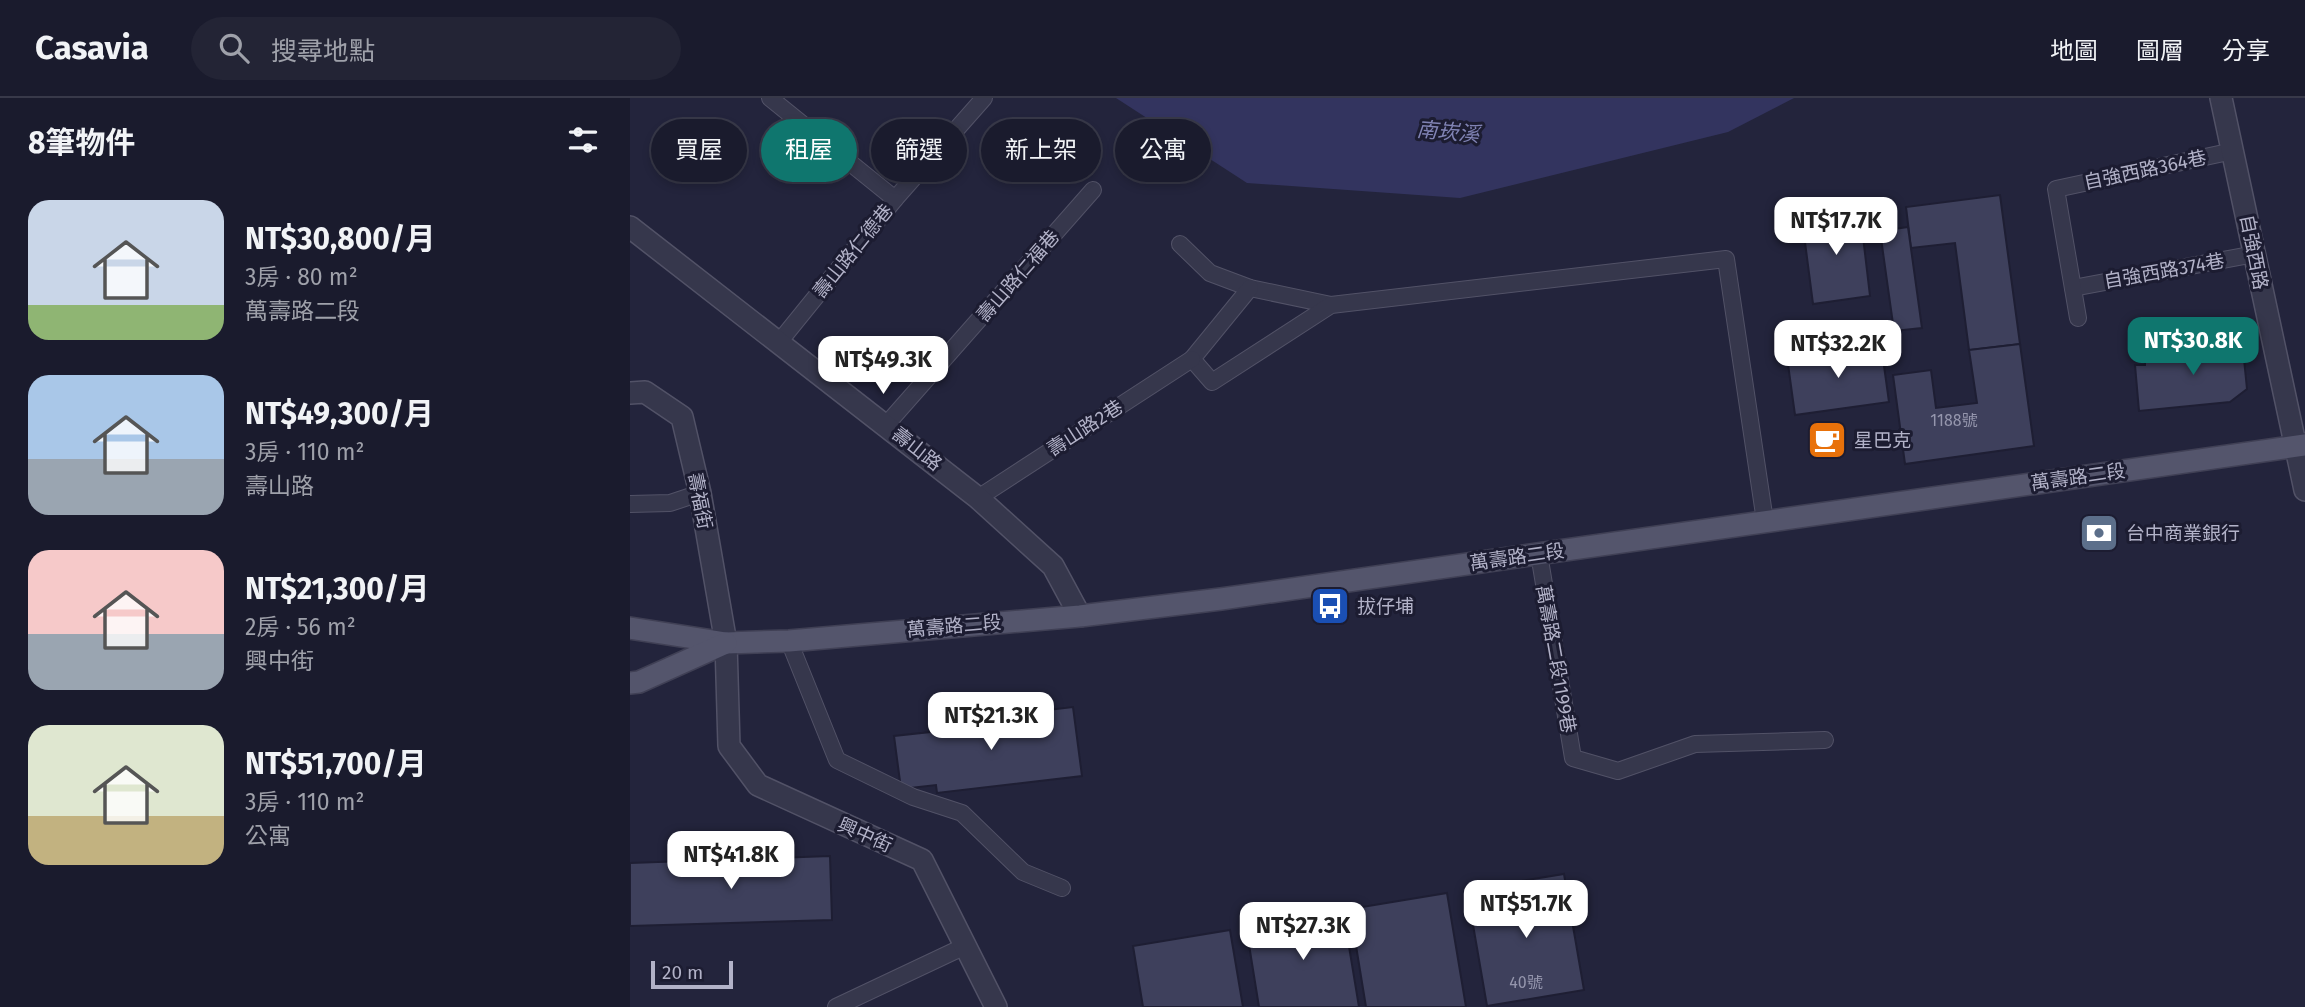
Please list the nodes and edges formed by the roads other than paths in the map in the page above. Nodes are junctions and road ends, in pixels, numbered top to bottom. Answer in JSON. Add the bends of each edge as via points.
{"nodes":[{"id":1,"x":770,"y":98,"type":"edge"},
{"id":2,"x":984,"y":98,"type":"edge"},
{"id":3,"x":2221,"y":98,"type":"edge"},
{"id":4,"x":2233,"y":151,"type":"junction"},
{"id":5,"x":1093,"y":190,"type":"dead end"},
{"id":6,"x":895,"y":199,"type":"junction"},
{"id":7,"x":630,"y":227,"type":"edge"},
{"id":8,"x":1180,"y":244,"type":"dead end"},
{"id":9,"x":2255,"y":254,"type":"junction"},
{"id":10,"x":1250,"y":288,"type":"junction"},
{"id":11,"x":2073,"y":288,"type":"junction"},
{"id":12,"x":1331,"y":306,"type":"junction"},
{"id":13,"x":2078,"y":318,"type":"dead end"},
{"id":14,"x":780,"y":341,"type":"junction"},
{"id":15,"x":1192,"y":359,"type":"junction"},
{"id":16,"x":630,"y":393,"type":"edge"},
{"id":17,"x":886,"y":425,"type":"junction"},
{"id":18,"x":2299,"y":446,"type":"edge"},
{"id":19,"x":2305,"y":490,"type":"edge"},
{"id":20,"x":700,"y":493,"type":"junction"},
{"id":21,"x":978,"y":498,"type":"junction"},
{"id":22,"x":630,"y":504,"type":"edge"},
{"id":23,"x":1766,"y":522,"type":"junction"},
{"id":24,"x":1539,"y":554,"type":"junction"},
{"id":25,"x":1080,"y":615,"type":"junction"},
{"id":26,"x":630,"y":628,"type":"edge"},
{"id":27,"x":789,"y":641,"type":"junction"},
{"id":28,"x":726,"y":643,"type":"junction"},
{"id":29,"x":630,"y":683,"type":"edge"},
{"id":30,"x":1825,"y":740,"type":"dead end"},
{"id":31,"x":1062,"y":888,"type":"dead end"},
{"id":32,"x":963,"y":947,"type":"junction"},
{"id":33,"x":836,"y":1007,"type":"edge"},
{"id":34,"x":996,"y":1007,"type":"edge"}],
"edges":[{"from":1,"to":6,"type":"lane"},
{"from":2,"to":6,"type":"lane","name":"壽山路仁德巷"},
{"from":3,"to":4,"type":"street","name":"自強西路"},
{"from":4,"to":9,"type":"street","name":"自強西路"},
{"from":4,"to":11,"type":"lane","name":"自強西路364巷","via":[[2056,189]]},
{"from":5,"to":17,"type":"lane","name":"壽山路仁福巷"},
{"from":6,"to":14,"type":"lane","name":"壽山路仁德巷"},
{"from":7,"to":14,"type":"street","name":"壽山路"},
{"from":8,"to":10,"type":"lane","via":[[1210,273]]},
{"from":9,"to":11,"type":"lane","name":"自強西路374巷"},
{"from":9,"to":18,"type":"street","name":"自強西路"},
{"from":10,"to":12,"type":"lane"},
{"from":10,"to":15,"type":"lane","name":"壽山路2巷"},
{"from":11,"to":13,"type":"lane"},
{"from":12,"to":15,"type":"lane","via":[[1212,382]]},
{"from":12,"to":23,"type":"lane","via":[[1726,259]]},
{"from":14,"to":17,"type":"street","name":"壽山路"},
{"from":15,"to":21,"type":"lane","name":"壽山路2巷"},
{"from":16,"to":20,"type":"street","name":"壽福街","via":[[645,392],[682,417]]},
{"from":17,"to":21,"type":"street","name":"壽山路"},
{"from":18,"to":19,"type":"street","name":"自強西路"},
{"from":18,"to":23,"type":"main road","name":"萬壽路二段"},
{"from":20,"to":22,"type":"lane","via":[[670,503]]},
{"from":20,"to":28,"type":"street","name":"壽福街"},
{"from":21,"to":25,"type":"street","name":"壽山路","via":[[1053,566]]},
{"from":23,"to":24,"type":"main road","name":"萬壽路二段"},
{"from":24,"to":25,"type":"main road","name":"萬壽路二段"},
{"from":24,"to":30,"type":"lane","name":"萬壽路二段1199巷","via":[[1573,758],[1618,771],[1695,744]]},
{"from":25,"to":27,"type":"main road","name":"萬壽路二段"},
{"from":26,"to":28,"type":"main road","name":"萬壽路二段"},
{"from":27,"to":28,"type":"main road","name":"萬壽路二段"},
{"from":27,"to":31,"type":"lane","via":[[837,760],[913,797],[962,813],[1023,872]]},
{"from":28,"to":29,"type":"main road","name":"萬壽路二段"},
{"from":28,"to":32,"type":"street","name":"興中街","via":[[729,746],[758,785],[922,860]]},
{"from":32,"to":33,"type":"lane"},
{"from":32,"to":34,"type":"street","name":"興中街"}]}
